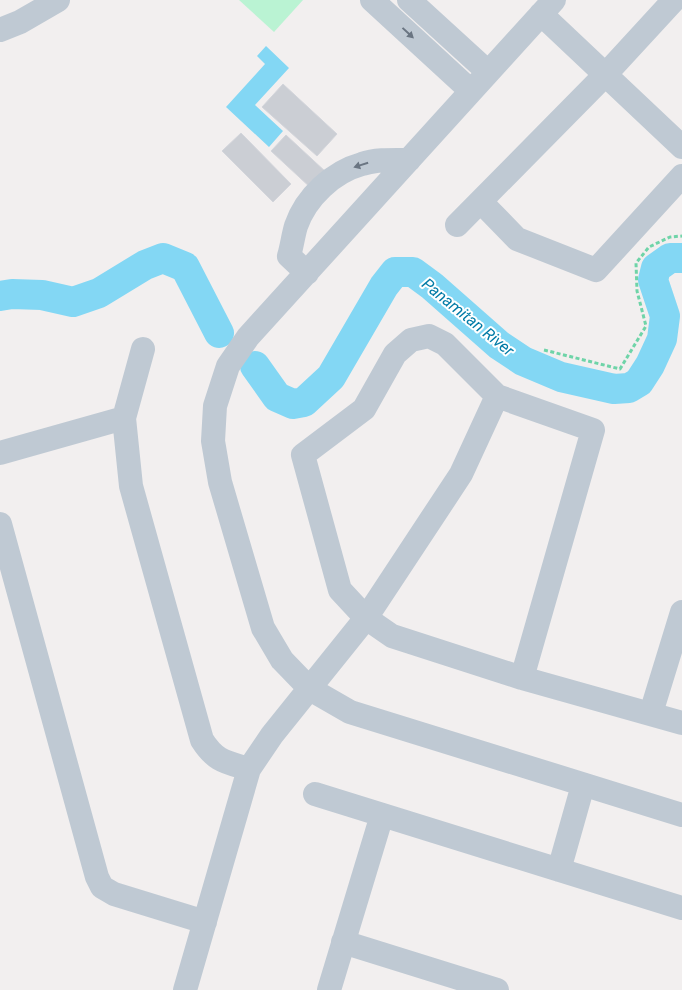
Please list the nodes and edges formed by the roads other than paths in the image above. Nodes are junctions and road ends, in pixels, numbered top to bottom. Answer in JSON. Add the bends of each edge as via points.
{"nodes":[{"id":1,"x":58,"y":0,"type":"edge"},
{"id":2,"x":372,"y":0,"type":"edge"},
{"id":3,"x":409,"y":0,"type":"edge"},
{"id":4,"x":674,"y":0,"type":"edge"},
{"id":5,"x":548,"y":7,"type":"edge"},
{"id":6,"x":0,"y":30,"type":"edge"},
{"id":7,"x":488,"y":72,"type":"junction"},
{"id":8,"x":605,"y":75,"type":"junction"},
{"id":9,"x":471,"y":91,"type":"junction"},
{"id":10,"x":682,"y":147,"type":"edge"},
{"id":11,"x":409,"y":160,"type":"junction"},
{"id":12,"x":682,"y":176,"type":"edge"},
{"id":13,"x":480,"y":202,"type":"junction"},
{"id":14,"x":456,"y":225,"type":"dead end"},
{"id":15,"x":306,"y":273,"type":"junction"},
{"id":16,"x":142,"y":350,"type":"dead end"},
{"id":17,"x":497,"y":396,"type":"junction"},
{"id":18,"x":124,"y":418,"type":"junction"},
{"id":19,"x":0,"y":454,"type":"edge"},
{"id":20,"x":0,"y":524,"type":"edge"},
{"id":21,"x":682,"y":612,"type":"edge"},
{"id":22,"x":366,"y":618,"type":"junction"},
{"id":23,"x":522,"y":678,"type":"junction"},
{"id":24,"x":310,"y":689,"type":"junction"},
{"id":25,"x":651,"y":713,"type":"junction"},
{"id":26,"x":682,"y":723,"type":"edge"},
{"id":27,"x":249,"y":770,"type":"junction"},
{"id":28,"x":583,"y":785,"type":"junction"},
{"id":29,"x":315,"y":794,"type":"dead end"},
{"id":30,"x":382,"y":815,"type":"junction"},
{"id":31,"x":682,"y":815,"type":"edge"},
{"id":32,"x":559,"y":870,"type":"junction"},
{"id":33,"x":682,"y":908,"type":"edge"},
{"id":34,"x":205,"y":922,"type":"junction"},
{"id":35,"x":344,"y":942,"type":"junction"},
{"id":36,"x":185,"y":990,"type":"edge"},
{"id":37,"x":329,"y":990,"type":"edge"},
{"id":38,"x":497,"y":990,"type":"edge"}],
"edges":[{"from":1,"to":6,"type":"street"},
{"from":2,"to":9,"type":"street","one_way":true},
{"from":3,"to":7,"type":"street"},
{"from":4,"to":8,"type":"street"},
{"from":5,"to":7,"type":"street"},
{"from":5,"to":8,"type":"street"},
{"from":7,"to":9,"type":"street"},
{"from":8,"to":10,"type":"street"},
{"from":8,"to":13,"type":"street"},
{"from":9,"to":11,"type":"street"},
{"from":11,"to":15,"type":"street"},
{"from":11,"to":15,"type":"street","one_way":true,"via":[[362,164],[333,176],[312,197],[297,225],[289,256]]},
{"from":12,"to":13,"type":"street","via":[[596,270],[518,239]]},
{"from":13,"to":14,"type":"street"},
{"from":15,"to":24,"type":"street","via":[[248,338],[228,366],[215,406],[213,441],[220,482],[263,628],[282,660]]},
{"from":16,"to":18,"type":"street"},
{"from":17,"to":22,"type":"street","via":[[461,474]]},
{"from":17,"to":22,"type":"street","via":[[445,344],[429,336],[411,340],[395,354],[364,409],[303,455],[340,590]]},
{"from":17,"to":23,"type":"street","via":[[593,430]]},
{"from":18,"to":19,"type":"street"},
{"from":18,"to":27,"type":"street","via":[[131,486],[202,740],[211,753],[223,761]]},
{"from":20,"to":34,"type":"street","via":[[102,887],[114,894]]},
{"from":21,"to":25,"type":"street"},
{"from":22,"to":23,"type":"street","via":[[392,636]]},
{"from":22,"to":24,"type":"street"},
{"from":23,"to":25,"type":"street"},
{"from":24,"to":27,"type":"street","via":[[272,735]]},
{"from":24,"to":28,"type":"street","via":[[350,712]]},
{"from":25,"to":26,"type":"street"},
{"from":27,"to":34,"type":"street"},
{"from":28,"to":31,"type":"street"},
{"from":28,"to":32,"type":"street"},
{"from":29,"to":30,"type":"street"},
{"from":30,"to":32,"type":"street"},
{"from":30,"to":35,"type":"street"},
{"from":32,"to":33,"type":"street"},
{"from":34,"to":36,"type":"street"},
{"from":35,"to":37,"type":"street"},
{"from":35,"to":38,"type":"street"}]}
